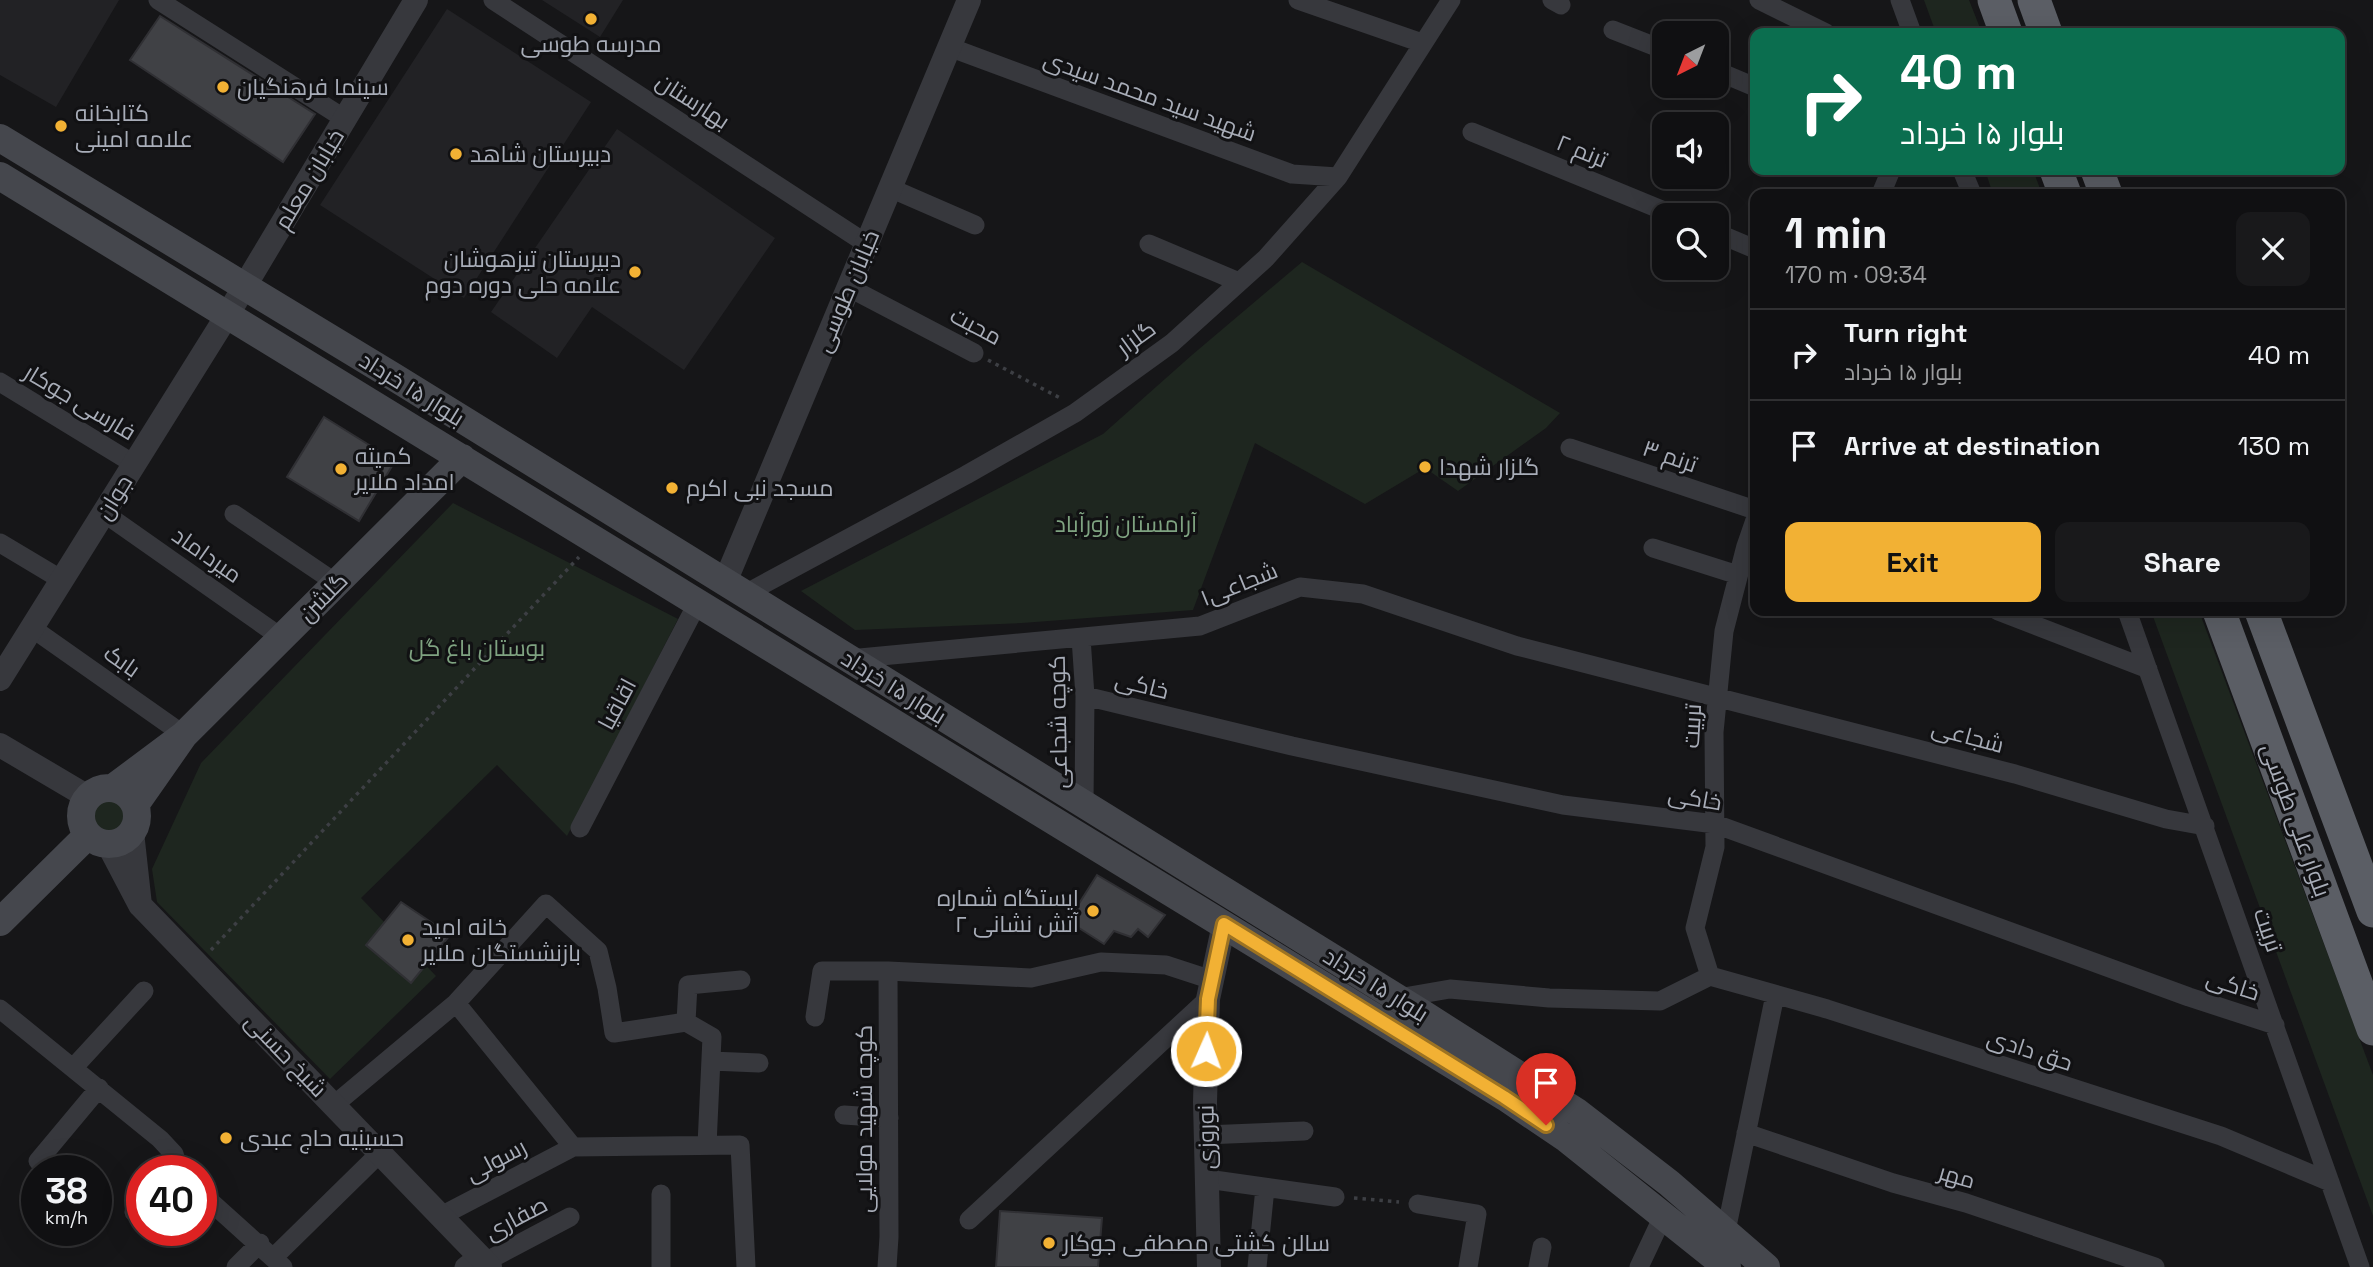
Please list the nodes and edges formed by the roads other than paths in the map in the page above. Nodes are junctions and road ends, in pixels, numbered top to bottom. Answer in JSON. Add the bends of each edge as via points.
{"nodes":[{"id":1,"x":158,"y":0,"type":"edge"},
{"id":2,"x":416,"y":0,"type":"edge"},
{"id":3,"x":493,"y":0,"type":"edge"},
{"id":4,"x":968,"y":0,"type":"edge"},
{"id":5,"x":1297,"y":0,"type":"edge"},
{"id":6,"x":1451,"y":0,"type":"edge"},
{"id":7,"x":1759,"y":0,"type":"edge"},
{"id":8,"x":1900,"y":0,"type":"edge"},
{"id":9,"x":1994,"y":0,"type":"edge"},
{"id":10,"x":2034,"y":0,"type":"edge"},
{"id":11,"x":1816,"y":28,"type":"edge"},
{"id":12,"x":1910,"y":28,"type":"edge"},
{"id":13,"x":2004,"y":28,"type":"edge"},
{"id":14,"x":2044,"y":28,"type":"edge"},
{"id":15,"x":1613,"y":30,"type":"dead end"},
{"id":16,"x":1422,"y":43,"type":"junction"},
{"id":17,"x":1652,"y":45,"type":"edge"},
{"id":18,"x":949,"y":47,"type":"junction"},
{"id":19,"x":1729,"y":76,"type":"edge"},
{"id":20,"x":1750,"y":85,"type":"edge"},
{"id":21,"x":345,"y":119,"type":"junction"},
{"id":22,"x":1472,"y":132,"type":"dead end"},
{"id":23,"x":0,"y":138,"type":"edge"},
{"id":24,"x":0,"y":176,"type":"edge"},
{"id":25,"x":1338,"y":177,"type":"junction"},
{"id":26,"x":890,"y":188,"type":"junction"},
{"id":27,"x":1652,"y":206,"type":"edge"},
{"id":28,"x":975,"y":225,"type":"dead end"},
{"id":29,"x":1729,"y":238,"type":"edge"},
{"id":30,"x":1149,"y":243,"type":"dead end"},
{"id":31,"x":866,"y":244,"type":"junction"},
{"id":32,"x":1750,"y":247,"type":"edge"},
{"id":33,"x":1239,"y":282,"type":"junction"},
{"id":34,"x":244,"y":286,"type":"junction"},
{"id":35,"x":848,"y":287,"type":"junction"},
{"id":36,"x":228,"y":314,"type":"junction"},
{"id":37,"x":974,"y":353,"type":"road end"},
{"id":38,"x":0,"y":382,"type":"edge"},
{"id":39,"x":1570,"y":448,"type":"dead end"},
{"id":40,"x":462,"y":458,"type":"junction"},
{"id":41,"x":134,"y":464,"type":"junction"},
{"id":42,"x":1750,"y":508,"type":"edge"},
{"id":43,"x":104,"y":513,"type":"junction"},
{"id":44,"x":234,"y":514,"type":"dead end"},
{"id":45,"x":1750,"y":536,"type":"edge"},
{"id":46,"x":0,"y":543,"type":"edge"},
{"id":47,"x":1653,"y":548,"type":"dead end"},
{"id":48,"x":1738,"y":575,"type":"junction"},
{"id":49,"x":62,"y":580,"type":"junction"},
{"id":50,"x":336,"y":583,"type":"junction"},
{"id":51,"x":735,"y":588,"type":"junction"},
{"id":52,"x":698,"y":602,"type":"junction"},
{"id":53,"x":2011,"y":616,"type":"edge"},
{"id":54,"x":2129,"y":616,"type":"edge"},
{"id":55,"x":2221,"y":616,"type":"edge"},
{"id":56,"x":2263,"y":616,"type":"edge"},
{"id":57,"x":32,"y":628,"type":"junction"},
{"id":58,"x":282,"y":638,"type":"junction"},
{"id":59,"x":1081,"y":638,"type":"junction"},
{"id":60,"x":849,"y":659,"type":"junction"},
{"id":61,"x":2148,"y":669,"type":"junction"},
{"id":62,"x":0,"y":679,"type":"edge"},
{"id":63,"x":1085,"y":696,"type":"junction"},
{"id":64,"x":1718,"y":696,"type":"junction"},
{"id":65,"x":184,"y":734,"type":"junction"},
{"id":66,"x":1,"y":748,"type":"edge"},
{"id":67,"x":1084,"y":804,"type":"junction"},
{"id":68,"x":111,"y":817,"type":"junction"},
{"id":69,"x":1715,"y":824,"type":"junction"},
{"id":70,"x":2206,"y":826,"type":"junction"},
{"id":71,"x":580,"y":828,"type":"dead end"},
{"id":72,"x":1141,"y":840,"type":"junction"},
{"id":73,"x":1127,"y":864,"type":"junction"},
{"id":74,"x":2373,"y":911,"type":"edge"},
{"id":75,"x":0,"y":922,"type":"edge"},
{"id":76,"x":1224,"y":924,"type":"junction"},
{"id":77,"x":888,"y":971,"type":"junction"},
{"id":78,"x":1710,"y":976,"type":"junction"},
{"id":79,"x":741,"y":980,"type":"dead end"},
{"id":80,"x":1210,"y":990,"type":"junction"},
{"id":81,"x":144,"y":991,"type":"dead end"},
{"id":82,"x":1775,"y":995,"type":"junction"},
{"id":83,"x":1398,"y":998,"type":"junction"},
{"id":84,"x":456,"y":1003,"type":"junction"},
{"id":85,"x":0,"y":1009,"type":"edge"},
{"id":86,"x":815,"y":1017,"type":"dead end"},
{"id":87,"x":686,"y":1022,"type":"junction"},
{"id":88,"x":2275,"y":1025,"type":"junction"},
{"id":89,"x":2373,"y":1029,"type":"edge"},
{"id":90,"x":711,"y":1061,"type":"junction"},
{"id":91,"x":759,"y":1063,"type":"dead end"},
{"id":92,"x":74,"y":1067,"type":"junction"},
{"id":93,"x":99,"y":1088,"type":"junction"},
{"id":94,"x":334,"y":1105,"type":"junction"},
{"id":95,"x":844,"y":1115,"type":"dead end"},
{"id":96,"x":888,"y":1118,"type":"junction"},
{"id":97,"x":1304,"y":1131,"type":"dead end"},
{"id":98,"x":1746,"y":1133,"type":"junction"},
{"id":99,"x":1205,"y":1135,"type":"junction"},
{"id":100,"x":707,"y":1145,"type":"junction"},
{"id":101,"x":573,"y":1147,"type":"junction"},
{"id":102,"x":380,"y":1153,"type":"junction"},
{"id":103,"x":43,"y":1155,"type":"edge"},
{"id":104,"x":170,"y":1155,"type":"edge"},
{"id":105,"x":1206,"y":1178,"type":"junction"},
{"id":106,"x":2330,"y":1182,"type":"junction"},
{"id":107,"x":1265,"y":1188,"type":"junction"},
{"id":108,"x":661,"y":1194,"type":"dead end"},
{"id":109,"x":1335,"y":1197,"type":"road end"},
{"id":110,"x":1419,"y":1204,"type":"road end"},
{"id":111,"x":217,"y":1207,"type":"edge"},
{"id":112,"x":1664,"y":1214,"type":"junction"},
{"id":113,"x":441,"y":1216,"type":"junction"},
{"id":114,"x":570,"y":1217,"type":"dead end"},
{"id":115,"x":969,"y":1220,"type":"dead end"},
{"id":116,"x":1726,"y":1231,"type":"junction"},
{"id":117,"x":1542,"y":1247,"type":"dead end"},
{"id":118,"x":272,"y":1256,"type":"edge"},
{"id":119,"x":480,"y":1263,"type":"edge"},
{"id":120,"x":236,"y":1267,"type":"edge"},
{"id":121,"x":661,"y":1267,"type":"edge"},
{"id":122,"x":746,"y":1267,"type":"edge"},
{"id":123,"x":887,"y":1267,"type":"edge"},
{"id":124,"x":1209,"y":1267,"type":"edge"},
{"id":125,"x":1257,"y":1267,"type":"edge"},
{"id":126,"x":1468,"y":1267,"type":"edge"},
{"id":127,"x":1538,"y":1267,"type":"edge"},
{"id":128,"x":1639,"y":1267,"type":"edge"},
{"id":129,"x":1727,"y":1267,"type":"edge"},
{"id":130,"x":1766,"y":1267,"type":"edge"},
{"id":131,"x":2155,"y":1267,"type":"edge"},
{"id":132,"x":2360,"y":1267,"type":"edge"}],
"edges":[{"from":1,"to":21,"type":"street"},
{"from":2,"to":21,"type":"street","name":"خیابان معلم"},
{"from":3,"to":31,"type":"street","name":"بهارستان"},
{"from":4,"to":18,"type":"street","name":"خیابان طوسی"},
{"from":5,"to":16,"type":"street"},
{"from":6,"to":16,"type":"street","name":"گلزار"},
{"from":7,"to":11,"type":"street"},
{"from":8,"to":12,"type":"street"},
{"from":9,"to":13,"type":"highway"},
{"from":10,"to":14,"type":"highway"},
{"from":15,"to":17,"type":"street"},
{"from":16,"to":25,"type":"street","name":"گلزار"},
{"from":18,"to":25,"type":"street","name":"شهید سید محمد سیدی","via":[[1292,174]]},
{"from":18,"to":26,"type":"street","name":"خیابان طوسی"},
{"from":19,"to":20,"type":"street"},
{"from":21,"to":34,"type":"street","name":"خیابان معلم"},
{"from":22,"to":27,"type":"street","name":"ترنم ۲"},
{"from":23,"to":34,"type":"main road","name":"بلوار ۱۵ خرداد"},
{"from":24,"to":36,"type":"main road","name":"بلوار ۱۵ خرداد"},
{"from":25,"to":33,"type":"street","name":"گلزار"},
{"from":26,"to":28,"type":"street"},
{"from":26,"to":31,"type":"street","name":"خیابان طوسی"},
{"from":29,"to":32,"type":"street"},
{"from":30,"to":33,"type":"street"},
{"from":31,"to":35,"type":"street","name":"خیابان طوسی"},
{"from":33,"to":51,"type":"street","name":"گلزار","via":[[1172,343],[1080,408],[967,475]]},
{"from":34,"to":36,"type":"street","name":"خیابان معلم"},
{"from":34,"to":51,"type":"main road","name":"بلوار ۱۵ خرداد"},
{"from":35,"to":37,"type":"street","name":"محبت"},
{"from":35,"to":51,"type":"street","name":"خیابان طوسی"},
{"from":36,"to":40,"type":"main road","name":"بلوار ۱۵ خرداد"},
{"from":36,"to":41,"type":"street","name":"جوان"},
{"from":38,"to":41,"type":"street","name":"فارسی جوکار"},
{"from":39,"to":42,"type":"street","name":"ترنم ۳"},
{"from":40,"to":50,"type":"main road","name":"گلشن"},
{"from":40,"to":52,"type":"main road","name":"بلوار ۱۵ خرداد"},
{"from":41,"to":43,"type":"street","name":"جوان"},
{"from":43,"to":49,"type":"street","name":"جوان"},
{"from":43,"to":58,"type":"street","name":"میرداماد"},
{"from":44,"to":50,"type":"street"},
{"from":45,"to":48,"type":"street","name":"تربیت"},
{"from":46,"to":49,"type":"street"},
{"from":47,"to":48,"type":"street"},
{"from":48,"to":64,"type":"street","name":"تربیت","via":[[1724,631]]},
{"from":49,"to":57,"type":"street","name":"جوان"},
{"from":50,"to":58,"type":"main road","name":"گلشن"},
{"from":51,"to":60,"type":"main road","name":"بلوار ۱۵ خرداد"},
{"from":52,"to":71,"type":"street","name":"اقاقیا"},
{"from":52,"to":73,"type":"main road","name":"بلوار ۱۵ خرداد"},
{"from":53,"to":61,"type":"street"},
{"from":54,"to":61,"type":"street","name":"تربیت"},
{"from":55,"to":89,"type":"highway","name":"بلوار علی طوسی"},
{"from":56,"to":74,"type":"highway","name":"بلوار علی طوسی"},
{"from":57,"to":62,"type":"street","name":"جوان"},
{"from":57,"to":65,"type":"street","name":"بابک"},
{"from":58,"to":65,"type":"main road","name":"گلشن"},
{"from":59,"to":60,"type":"street","name":"شجاعی۱"},
{"from":59,"to":63,"type":"street","name":"کوچه شجاعی"},
{"from":59,"to":64,"type":"street","name":"شجاعی۱","via":[[1200,626],[1300,587],[1363,594],[1517,646]]},
{"from":60,"to":67,"type":"main road","name":"بلوار ۱۵ خرداد"},
{"from":61,"to":70,"type":"street","name":"تربیت"},
{"from":63,"to":67,"type":"street","name":"کوچه شجاعی"},
{"from":63,"to":69,"type":"street","name":"خاکی","via":[[1563,805]]},
{"from":64,"to":69,"type":"street","name":"تربیت"},
{"from":64,"to":70,"type":"street","name":"شجاعی","via":[[2166,819]]},
{"from":65,"to":68,"type":"main road","name":"گلشن"},
{"from":66,"to":68,"type":"street"},
{"from":67,"to":72,"type":"main road","name":"بلوار ۱۵ خرداد"},
{"from":68,"to":75,"type":"main road","name":"گلشن"},
{"from":68,"to":94,"type":"street","name":"شیخ حسنی","via":[[140,905]]},
{"from":69,"to":78,"type":"street","name":"تربیت","via":[[1715,847],[1695,928]]},
{"from":69,"to":88,"type":"street","name":"خاکی"},
{"from":70,"to":88,"type":"street","name":"تربیت"},
{"from":72,"to":73,"type":"main road"},
{"from":72,"to":83,"type":"main road","name":"بلوار ۱۵ خرداد"},
{"from":73,"to":76,"type":"main road","name":"بلوار ۱۵ خرداد"},
{"from":76,"to":80,"type":"street","name":"نوروزی"},
{"from":76,"to":112,"type":"main road","name":"بلوار ۱۵ خرداد","via":[[1504,1097]]},
{"from":77,"to":80,"type":"street","via":[[1031,978],[1101,962],[1166,965]]},
{"from":77,"to":86,"type":"street","via":[[822,971]]},
{"from":77,"to":96,"type":"street","name":"کوچه شهید مولایی"},
{"from":78,"to":82,"type":"street","name":"حق دادی"},
{"from":78,"to":83,"type":"street","via":[[1660,1001],[1450,989]]},
{"from":79,"to":87,"type":"street","via":[[688,985]]},
{"from":80,"to":99,"type":"street","name":"نوروزی"},
{"from":80,"to":115,"type":"street"},
{"from":81,"to":92,"type":"street"},
{"from":82,"to":98,"type":"street"},
{"from":82,"to":106,"type":"street","name":"حق دادی","via":[[2221,1136]]},
{"from":83,"to":116,"type":"main road","name":"بلوار ۱۵ خرداد","via":[[1577,1112]]},
{"from":84,"to":87,"type":"street","via":[[547,904],[598,951],[614,1033]]},
{"from":84,"to":94,"type":"street"},
{"from":84,"to":101,"type":"street"},
{"from":85,"to":92,"type":"street"},
{"from":87,"to":90,"type":"street","via":[[712,1037]]},
{"from":88,"to":106,"type":"street","name":"تربیت"},
{"from":90,"to":91,"type":"street"},
{"from":90,"to":100,"type":"street"},
{"from":92,"to":93,"type":"street"},
{"from":93,"to":103,"type":"street"},
{"from":93,"to":104,"type":"street"},
{"from":94,"to":102,"type":"street","name":"شیخ حسنی"},
{"from":95,"to":96,"type":"street"},
{"from":96,"to":123,"type":"street","name":"کوچه شهید مولایی"},
{"from":97,"to":99,"type":"street"},
{"from":98,"to":116,"type":"street"},
{"from":98,"to":131,"type":"street","name":"مهر"},
{"from":99,"to":105,"type":"street","name":"نوروزی"},
{"from":100,"to":101,"type":"street"},
{"from":100,"to":122,"type":"street","via":[[740,1145]]},
{"from":101,"to":113,"type":"street","name":"رسولی"},
{"from":102,"to":113,"type":"street","name":"شیخ حسنی"},
{"from":102,"to":118,"type":"street"},
{"from":105,"to":107,"type":"street"},
{"from":105,"to":124,"type":"street","name":"نوروزی"},
{"from":106,"to":132,"type":"street","name":"تربیت"},
{"from":107,"to":109,"type":"street"},
{"from":107,"to":125,"type":"street"},
{"from":108,"to":121,"type":"street"},
{"from":110,"to":126,"type":"street","via":[[1477,1214]]},
{"from":111,"to":118,"type":"street"},
{"from":112,"to":128,"type":"street"},
{"from":112,"to":129,"type":"main road","name":"بلوار ۱۵ خرداد"},
{"from":113,"to":119,"type":"street","name":"شیخ حسنی"},
{"from":114,"to":119,"type":"street","name":"صفاری"},
{"from":116,"to":130,"type":"main road","name":"بلوار ۱۵ خرداد"},
{"from":117,"to":127,"type":"street"},
{"from":118,"to":120,"type":"street"}]}
